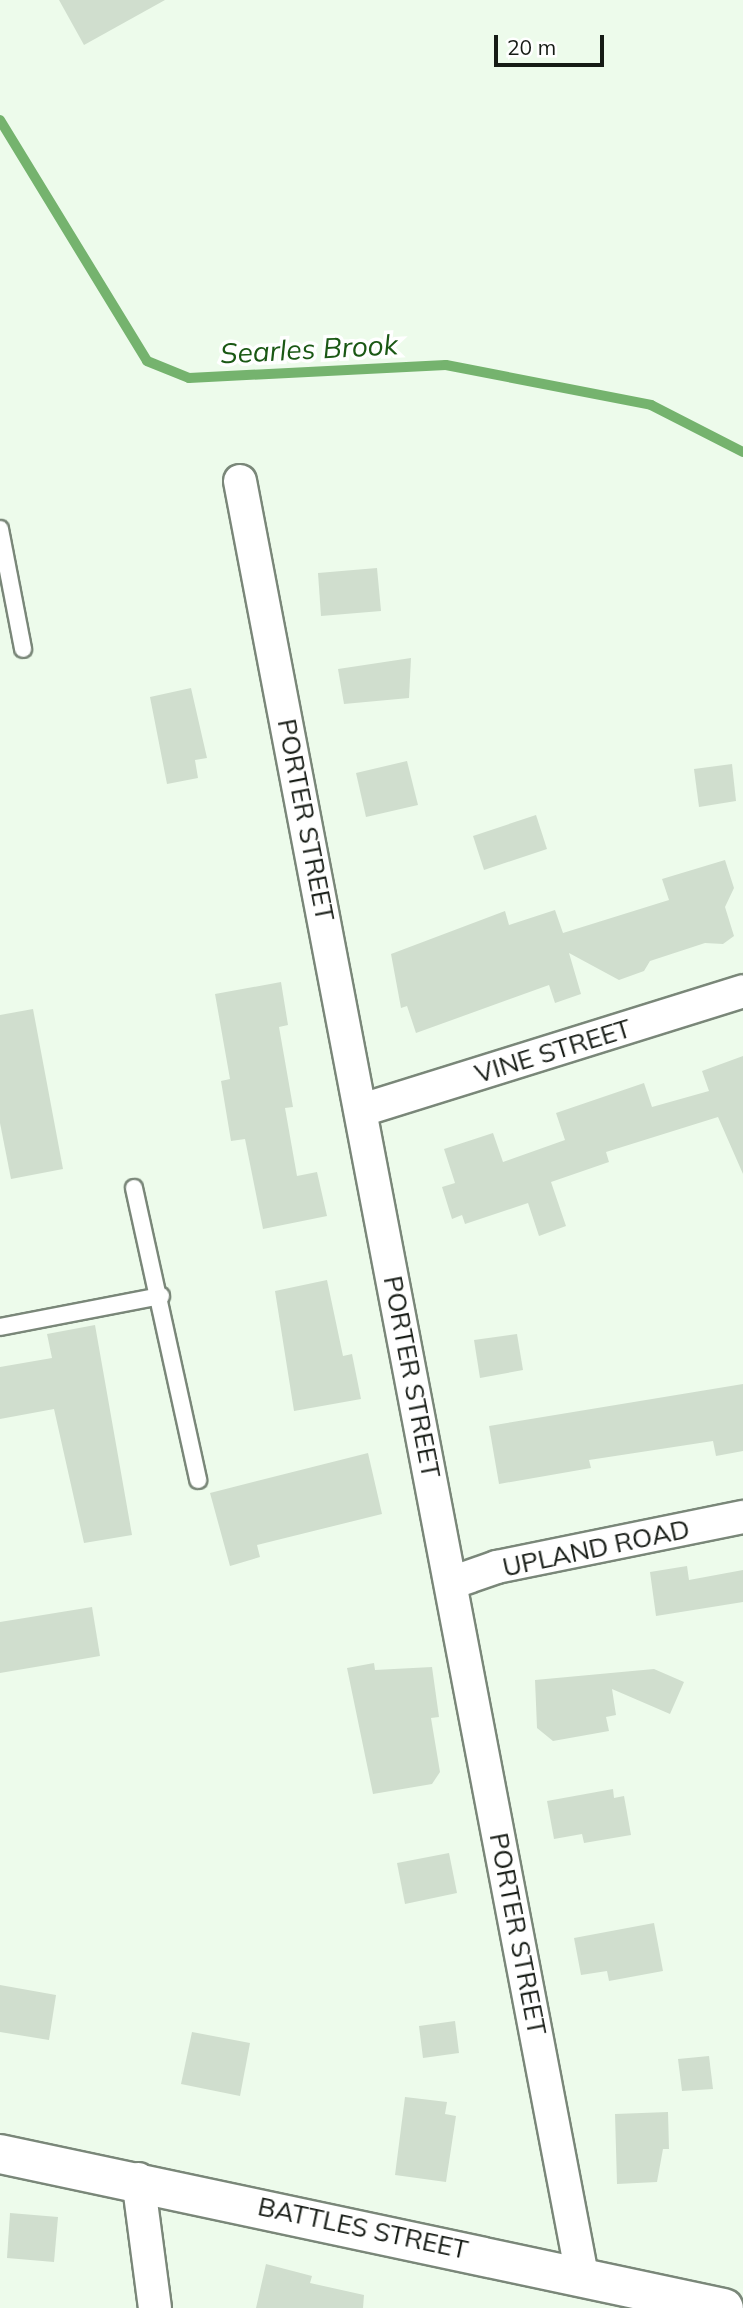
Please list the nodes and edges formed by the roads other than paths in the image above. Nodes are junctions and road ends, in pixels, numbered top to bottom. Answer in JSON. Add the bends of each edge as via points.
{"nodes":[{"id":1,"x":240,"y":481,"type":"dead end"},
{"id":2,"x":0,"y":529,"type":"edge"},
{"id":3,"x":23,"y":649,"type":"dead end"},
{"id":4,"x":743,"y":991,"type":"edge"},
{"id":5,"x":362,"y":1110,"type":"junction"},
{"id":6,"x":134,"y":1188,"type":"dead end"},
{"id":7,"x":161,"y":1296,"type":"junction"},
{"id":8,"x":0,"y":1327,"type":"edge"},
{"id":9,"x":198,"y":1480,"type":"dead end"},
{"id":10,"x":743,"y":1517,"type":"edge"},
{"id":11,"x":451,"y":1583,"type":"junction"},
{"id":12,"x":0,"y":2154,"type":"edge"},
{"id":13,"x":138,"y":2179,"type":"junction"},
{"id":14,"x":582,"y":2275,"type":"junction"},
{"id":15,"x":155,"y":2308,"type":"edge"},
{"id":16,"x":724,"y":2308,"type":"edge"}],
"edges":[{"from":1,"to":5,"type":"street","name":"PORTER STREET"},
{"from":2,"to":3,"type":"lane"},
{"from":4,"to":5,"type":"street","name":"VINE STREET"},
{"from":5,"to":11,"type":"street","name":"PORTER STREET"},
{"from":6,"to":7,"type":"lane"},
{"from":7,"to":8,"type":"lane"},
{"from":7,"to":9,"type":"lane"},
{"from":10,"to":11,"type":"street","name":"UPLAND ROAD","via":[[497,1567]]},
{"from":11,"to":14,"type":"street","name":"PORTER STREET"},
{"from":12,"to":13,"type":"street","name":"BATTLES STREET"},
{"from":13,"to":14,"type":"street","name":"BATTLES STREET"},
{"from":13,"to":15,"type":"street"},
{"from":14,"to":16,"type":"street","name":"BATTLES STREET"}]}
